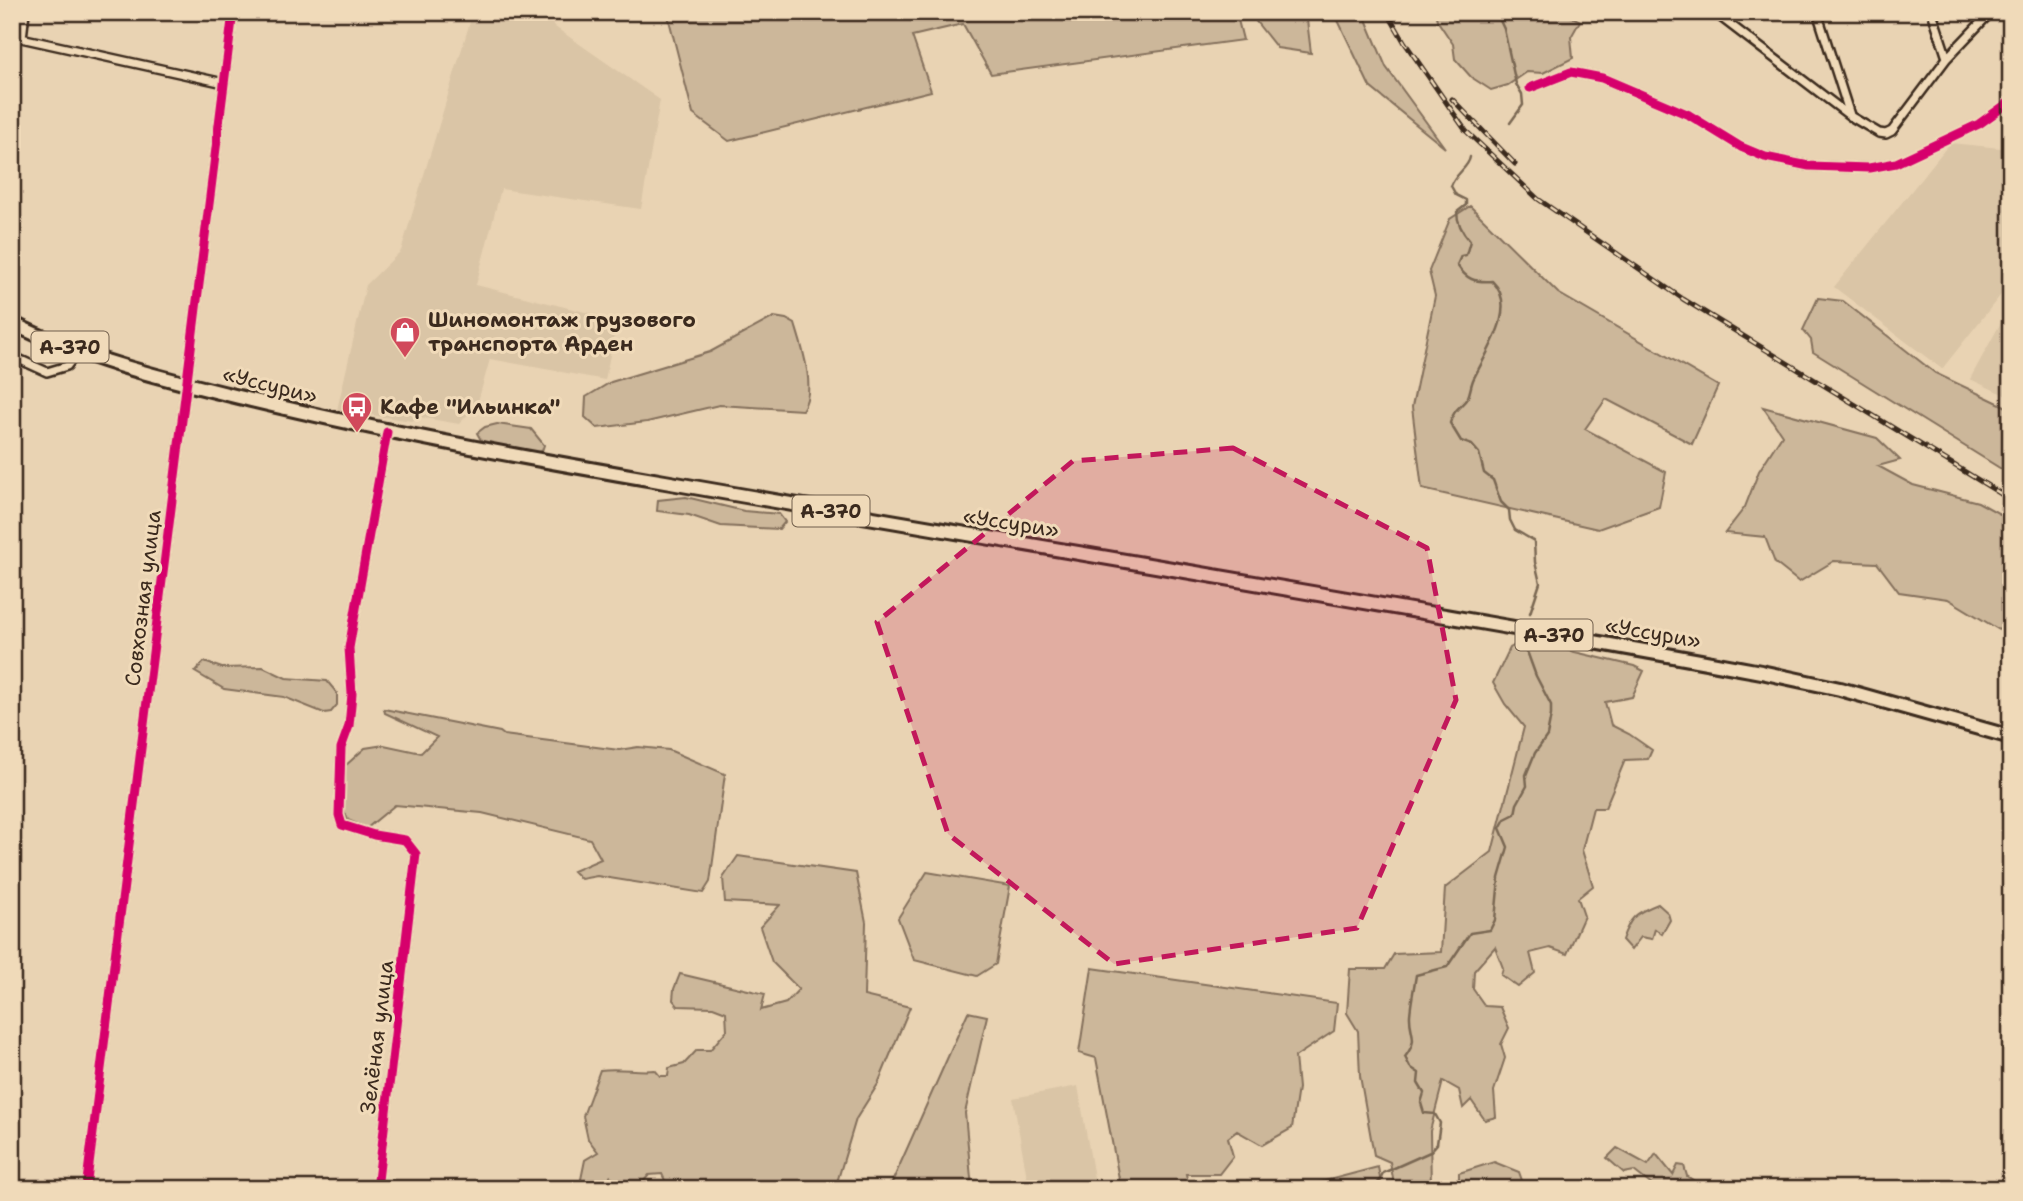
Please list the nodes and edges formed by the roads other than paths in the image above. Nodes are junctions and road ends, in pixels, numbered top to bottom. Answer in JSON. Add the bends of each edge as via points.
{"nodes":[{"id":1,"x":25,"y":12,"type":"edge"},
{"id":2,"x":233,"y":12,"type":"edge"},
{"id":3,"x":1714,"y":12,"type":"edge"},
{"id":4,"x":1816,"y":12,"type":"edge"},
{"id":5,"x":1932,"y":12,"type":"edge"},
{"id":6,"x":1991,"y":12,"type":"edge"},
{"id":7,"x":12,"y":36,"type":"edge"},
{"id":8,"x":22,"y":38,"type":"junction"},
{"id":9,"x":1947,"y":58,"type":"junction"},
{"id":10,"x":224,"y":83,"type":"junction"},
{"id":11,"x":1530,"y":88,"type":"dead end"},
{"id":12,"x":2011,"y":101,"type":"edge"},
{"id":13,"x":1850,"y":116,"type":"junction"},
{"id":14,"x":12,"y":323,"type":"edge"},
{"id":15,"x":78,"y":351,"type":"junction"},
{"id":16,"x":12,"y":356,"type":"edge"},
{"id":17,"x":188,"y":384,"type":"junction"},
{"id":18,"x":387,"y":432,"type":"junction"},
{"id":19,"x":2011,"y":737,"type":"edge"},
{"id":20,"x":86,"y":1189,"type":"edge"},
{"id":21,"x":377,"y":1189,"type":"edge"}],
"edges":[{"from":1,"to":8,"type":"street"},
{"from":2,"to":10,"type":"street","name":"Совхозная улица"},
{"from":3,"to":13,"type":"street"},
{"from":4,"to":13,"type":"street"},
{"from":5,"to":9,"type":"street"},
{"from":6,"to":9,"type":"street"},
{"from":7,"to":8,"type":"street"},
{"from":8,"to":10,"type":"street"},
{"from":9,"to":13,"type":"street","via":[[1892,131],[1879,133]]},
{"from":10,"to":17,"type":"street","name":"Совхозная улица"},
{"from":11,"to":12,"type":"street","via":[[1570,72],[1602,78],[1689,115],[1765,157],[1809,166],[1869,168],[1896,163],[1979,124]]},
{"from":14,"to":15,"type":"highway","name":"«Уссури»","number":"А-370"},
{"from":15,"to":16,"type":"street","via":[[67,366],[47,372]]},
{"from":15,"to":17,"type":"highway","name":"«Уссури»","number":"А-370"},
{"from":17,"to":18,"type":"highway","name":"«Уссури»","number":"А-370"},
{"from":17,"to":20,"type":"street","name":"Совхозная улица"},
{"from":18,"to":19,"type":"highway","name":"«Уссури»","number":"А-370","via":[[1761,672],[1864,695]]},
{"from":18,"to":21,"type":"street","name":"Зелёная улица","via":[[349,648],[352,694],[341,748],[339,815],[342,825],[405,840],[416,855]]}]}
